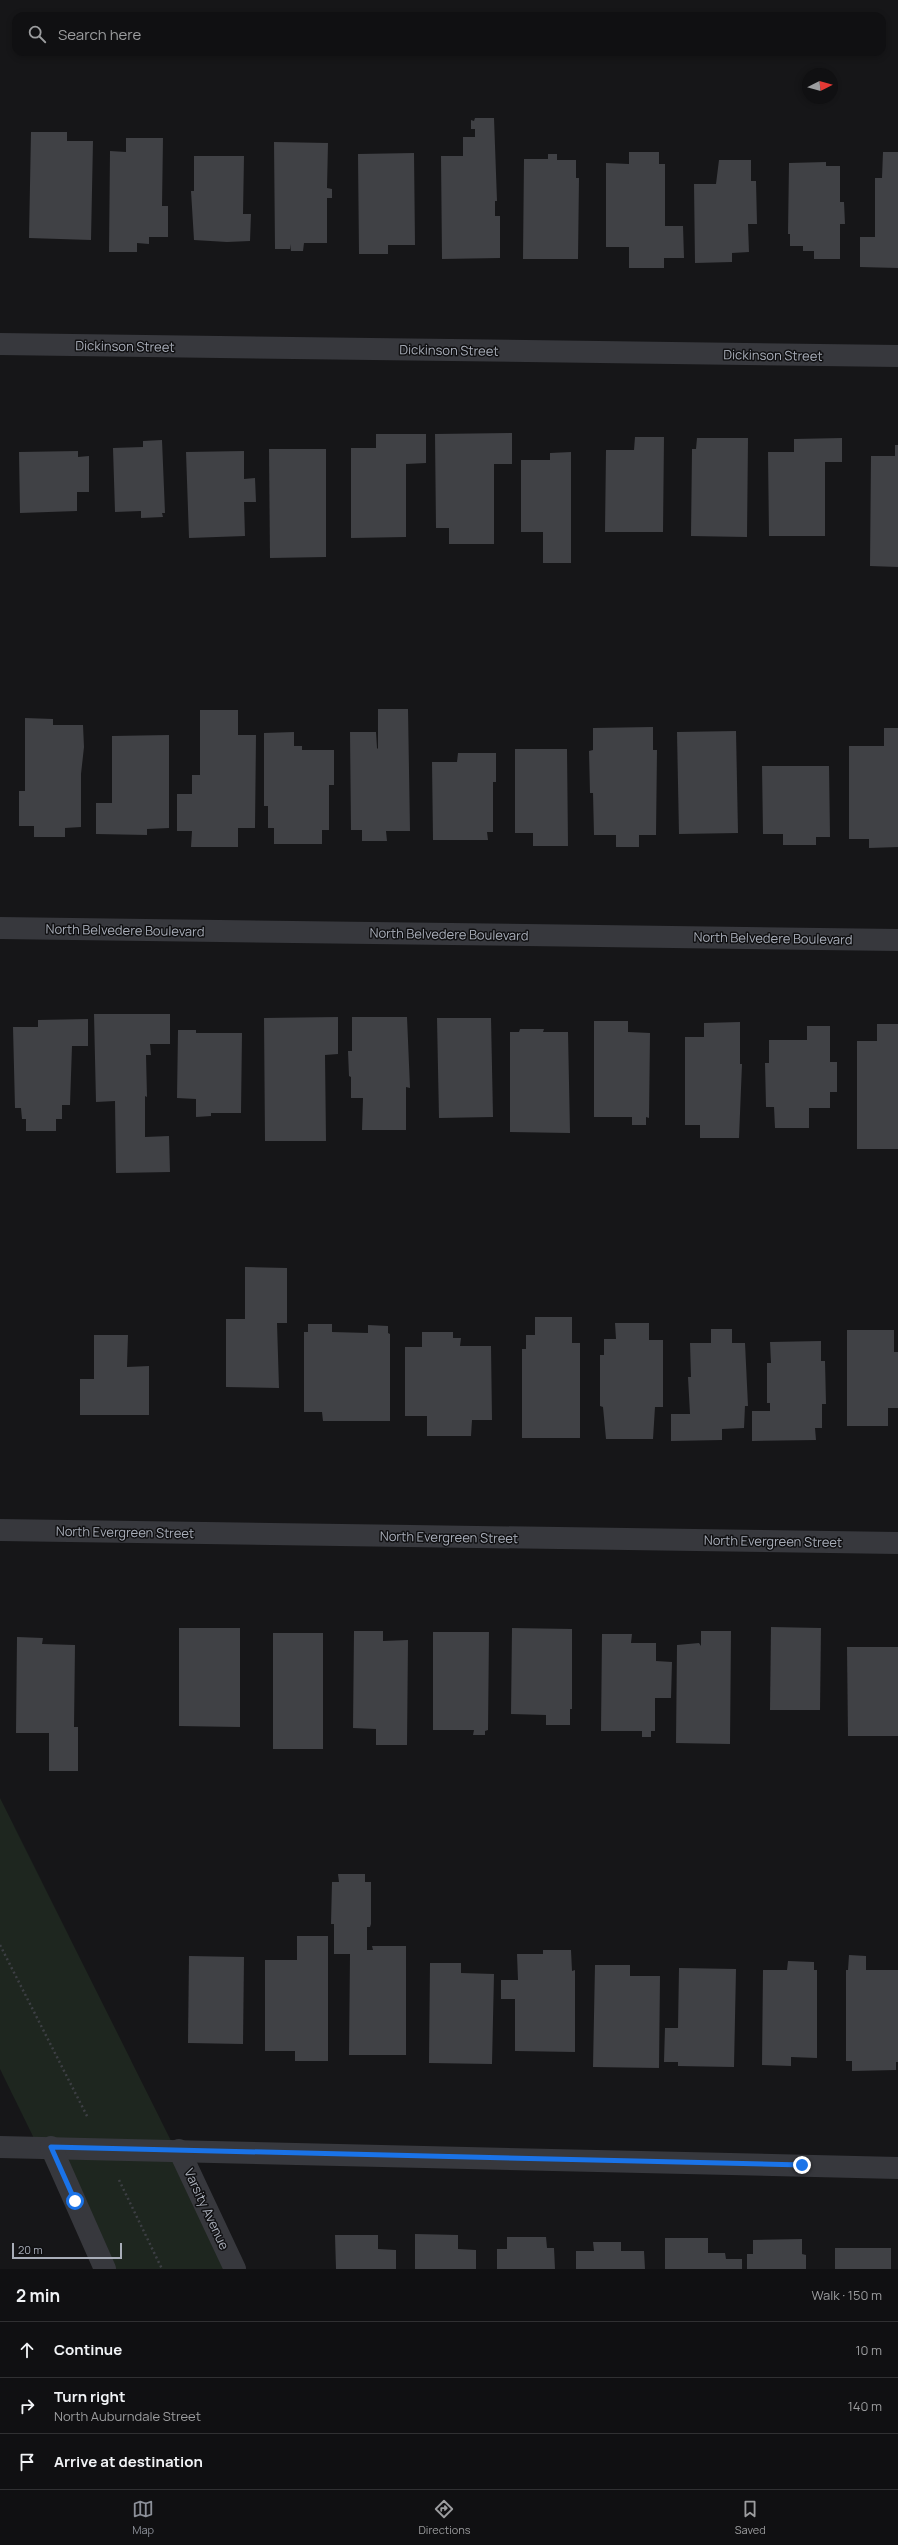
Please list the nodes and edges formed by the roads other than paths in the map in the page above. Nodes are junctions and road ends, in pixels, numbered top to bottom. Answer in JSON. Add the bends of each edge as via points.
{"nodes":[{"id":1,"x":0,"y":344,"type":"edge"},
{"id":2,"x":898,"y":356,"type":"edge"},
{"id":3,"x":0,"y":928,"type":"edge"},
{"id":4,"x":898,"y":940,"type":"edge"},
{"id":5,"x":0,"y":1530,"type":"edge"},
{"id":6,"x":898,"y":1543,"type":"edge"},
{"id":7,"x":0,"y":2146,"type":"edge"},
{"id":8,"x":51,"y":2147,"type":"junction"},
{"id":9,"x":178,"y":2150,"type":"junction"},
{"id":10,"x":898,"y":2168,"type":"edge"},
{"id":11,"x":105,"y":2269,"type":"edge"},
{"id":12,"x":235,"y":2269,"type":"edge"}],
"edges":[{"from":1,"to":2,"type":"street","name":"Dickinson Street"},
{"from":3,"to":4,"type":"street","name":"North Belvedere Boulevard"},
{"from":5,"to":6,"type":"street","name":"North Evergreen Street"},
{"from":7,"to":8,"type":"street"},
{"from":8,"to":9,"type":"street"},
{"from":8,"to":11,"type":"street"},
{"from":9,"to":10,"type":"street"},
{"from":9,"to":12,"type":"street","name":"Varsity Avenue"}]}
